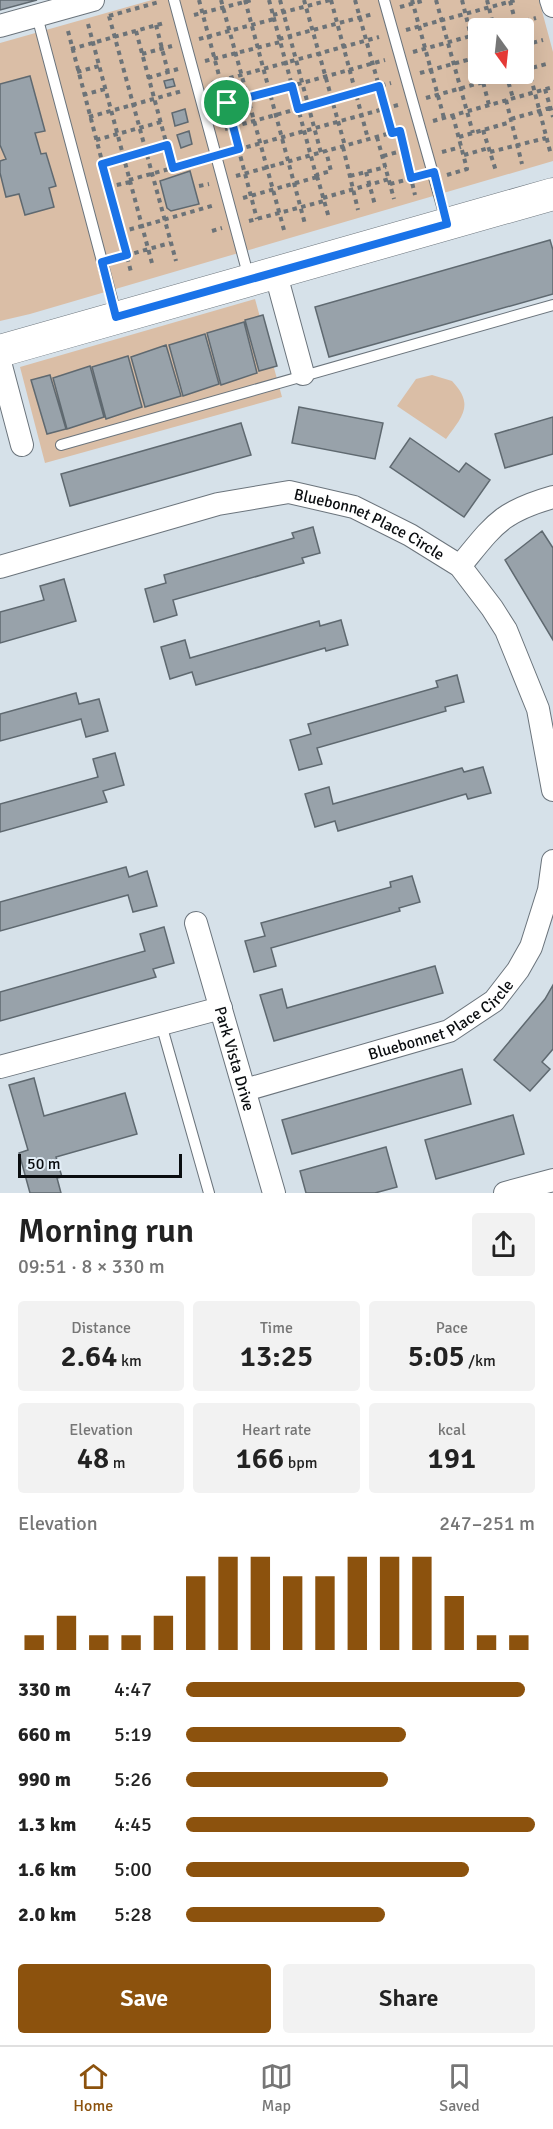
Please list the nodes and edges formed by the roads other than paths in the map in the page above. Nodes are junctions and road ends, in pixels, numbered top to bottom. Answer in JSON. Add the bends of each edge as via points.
{"nodes":[{"id":1,"x":174,"y":0,"type":"edge"},
{"id":2,"x":551,"y":0,"type":"edge"},
{"id":3,"x":385,"y":5,"type":"edge"},
{"id":4,"x":101,"y":8,"type":"edge"},
{"id":5,"x":545,"y":12,"type":"edge"},
{"id":6,"x":37,"y":16,"type":"junction"},
{"id":7,"x":0,"y":26,"type":"edge"},
{"id":8,"x":552,"y":198,"type":"edge"},
{"id":9,"x":447,"y":224,"type":"junction"},
{"id":10,"x":262,"y":275,"type":"junction"},
{"id":11,"x":553,"y":305,"type":"edge"},
{"id":12,"x":116,"y":317,"type":"junction"},
{"id":13,"x":0,"y":351,"type":"edge"},
{"id":14,"x":0,"y":362,"type":"edge"},
{"id":15,"x":303,"y":374,"type":"junction"},
{"id":16,"x":21,"y":445,"type":"dead end"},
{"id":17,"x":61,"y":445,"type":"dead end"},
{"id":18,"x":553,"y":497,"type":"edge"},
{"id":19,"x":460,"y":566,"type":"junction"},
{"id":20,"x":0,"y":567,"type":"edge"},
{"id":21,"x":553,"y":790,"type":"edge"},
{"id":22,"x":553,"y":861,"type":"edge"},
{"id":23,"x":551,"y":890,"type":"edge"},
{"id":24,"x":196,"y":922,"type":"dead end"},
{"id":25,"x":221,"y":1008,"type":"junction"},
{"id":26,"x":161,"y":1024,"type":"junction"},
{"id":27,"x":0,"y":1067,"type":"edge"},
{"id":28,"x":244,"y":1090,"type":"junction"},
{"id":29,"x":553,"y":1180,"type":"edge"},
{"id":30,"x":209,"y":1193,"type":"edge"},
{"id":31,"x":274,"y":1193,"type":"edge"},
{"id":32,"x":505,"y":1193,"type":"edge"}],
"edges":[{"from":1,"to":10,"type":"lane","via":[[235,225]]},
{"from":2,"to":5,"type":"street"},
{"from":3,"to":9,"type":"lane"},
{"from":4,"to":6,"type":"street"},
{"from":6,"to":7,"type":"street"},
{"from":6,"to":12,"type":"lane"},
{"from":8,"to":9,"type":"main road"},
{"from":9,"to":10,"type":"main road"},
{"from":10,"to":12,"type":"main road"},
{"from":10,"to":15,"type":"street"},
{"from":11,"to":15,"type":"lane"},
{"from":12,"to":13,"type":"main road"},
{"from":14,"to":16,"type":"street"},
{"from":15,"to":17,"type":"lane"},
{"from":18,"to":19,"type":"street","via":[[519,507],[495,524]]},
{"from":19,"to":20,"type":"street","name":"Bluebonnet Place Circle","via":[[354,507],[290,492],[218,504]]},
{"from":19,"to":21,"type":"street","name":"Bluebonnet Place Circle","via":[[506,630],[538,710]]},
{"from":22,"to":23,"type":"street","name":"Bluebonnet Place Circle"},
{"from":23,"to":28,"type":"street","name":"Bluebonnet Place Circle","via":[[531,947],[518,970],[494,1001],[449,1031]]},
{"from":24,"to":25,"type":"street","name":"Park Vista Drive"},
{"from":25,"to":26,"type":"street"},
{"from":25,"to":28,"type":"street","name":"Park Vista Drive"},
{"from":26,"to":27,"type":"street"},
{"from":26,"to":30,"type":"lane"},
{"from":28,"to":31,"type":"street","name":"Park Vista Drive"},
{"from":29,"to":32,"type":"street"}]}
